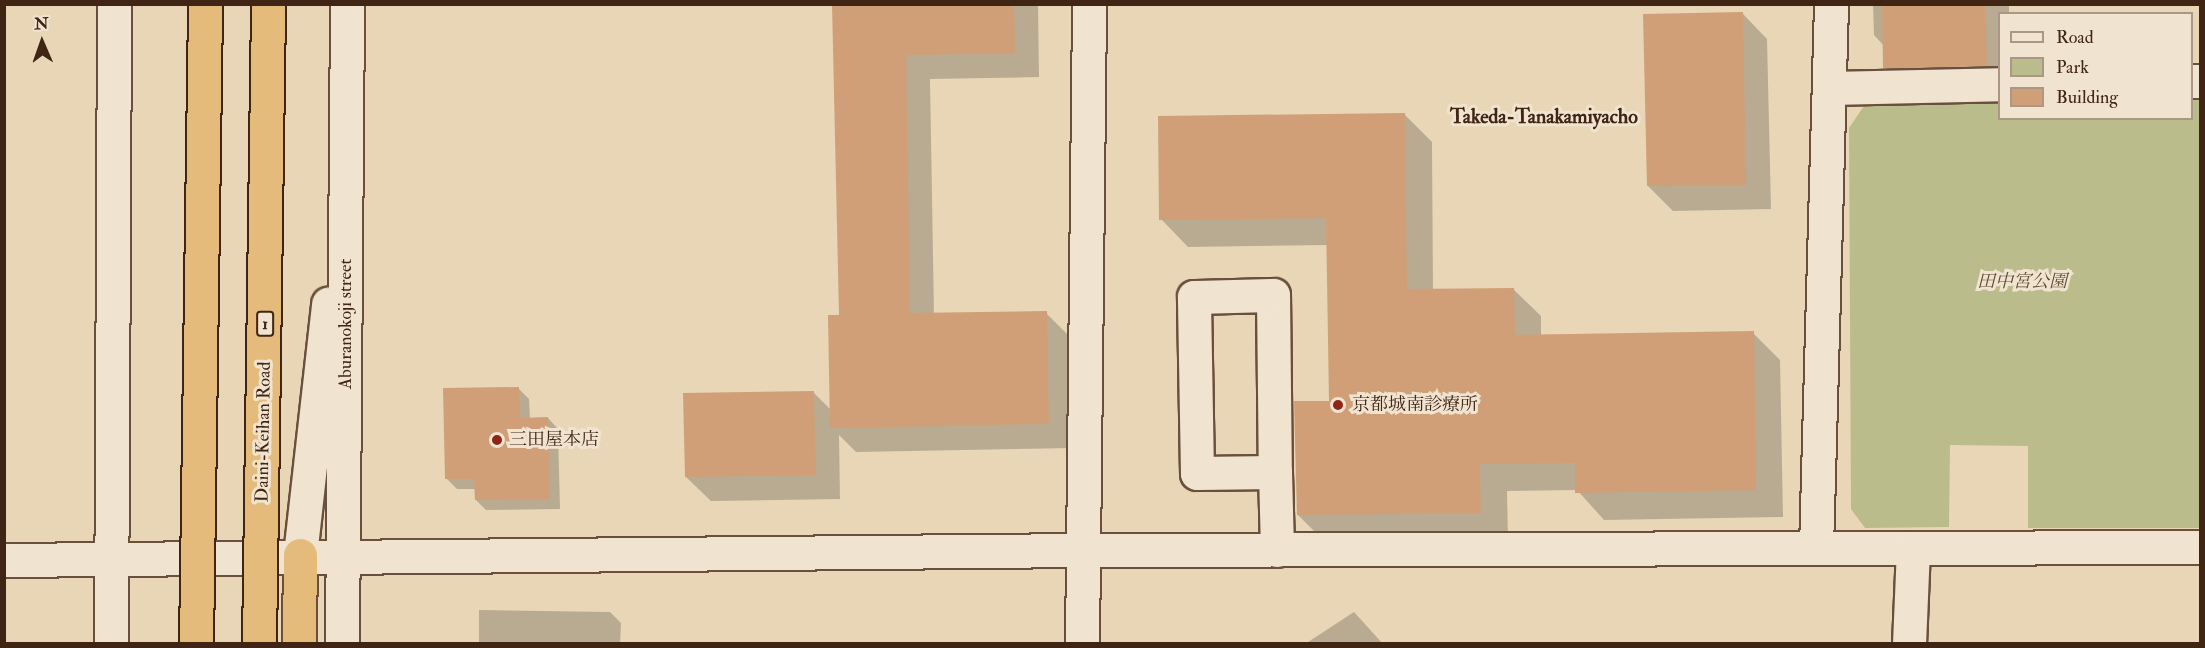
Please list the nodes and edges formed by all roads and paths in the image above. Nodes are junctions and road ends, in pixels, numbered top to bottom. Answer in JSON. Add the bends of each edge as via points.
{"nodes":[{"id":1,"x":114,"y":4,"type":"edge"},
{"id":2,"x":205,"y":4,"type":"edge"},
{"id":3,"x":268,"y":4,"type":"edge"},
{"id":4,"x":347,"y":4,"type":"edge"},
{"id":5,"x":1089,"y":4,"type":"edge"},
{"id":6,"x":1831,"y":4,"type":"edge"},
{"id":7,"x":1998,"y":84,"type":"edge"},
{"id":8,"x":1830,"y":88,"type":"junction"},
{"id":9,"x":347,"y":135,"type":"junction"},
{"id":10,"x":1275,"y":472,"type":"junction"},
{"id":11,"x":2200,"y":547,"type":"edge"},
{"id":12,"x":1816,"y":548,"type":"junction"},
{"id":13,"x":1912,"y":548,"type":"junction"},
{"id":14,"x":1083,"y":550,"type":"junction"},
{"id":15,"x":1276,"y":550,"type":"junction"},
{"id":16,"x":300,"y":555,"type":"junction"},
{"id":17,"x":345,"y":556,"type":"junction"},
{"id":18,"x":4,"y":560,"type":"edge"},
{"id":19,"x":113,"y":561,"type":"junction"},
{"id":20,"x":111,"y":644,"type":"edge"},
{"id":21,"x":196,"y":644,"type":"edge"},
{"id":22,"x":259,"y":644,"type":"edge"},
{"id":23,"x":298,"y":644,"type":"edge"},
{"id":24,"x":342,"y":644,"type":"edge"},
{"id":25,"x":1082,"y":644,"type":"edge"},
{"id":26,"x":1909,"y":644,"type":"edge"}],
"edges":[{"from":1,"to":19,"type":"street"},
{"from":2,"to":21,"type":"highway","bridge":true},
{"from":3,"to":22,"type":"highway","name":"Daini-Keihan Road","number":"1","bridge":true},
{"from":4,"to":9,"type":"street","name":"Aburanokoji street"},
{"from":5,"to":14,"type":"street"},
{"from":6,"to":8,"type":"street"},
{"from":7,"to":8,"type":"street"},
{"from":8,"to":12,"type":"street"},
{"from":9,"to":16,"type":"street"},
{"from":9,"to":17,"type":"street","name":"Aburanokoji street"},
{"from":10,"to":10,"type":"street","via":[[1197,472],[1194,297],[1273,295]]},
{"from":10,"to":15,"type":"street"},
{"from":11,"to":13,"type":"street"},
{"from":12,"to":13,"type":"street"},
{"from":12,"to":15,"type":"street"},
{"from":13,"to":26,"type":"street"},
{"from":14,"to":15,"type":"street"},
{"from":14,"to":17,"type":"street"},
{"from":14,"to":25,"type":"street"},
{"from":16,"to":17,"type":"street"},
{"from":16,"to":19,"type":"street"},
{"from":16,"to":23,"type":"highway"},
{"from":17,"to":24,"type":"street","name":"Aburanokoji street"},
{"from":18,"to":19,"type":"street"},
{"from":19,"to":20,"type":"street"}]}
